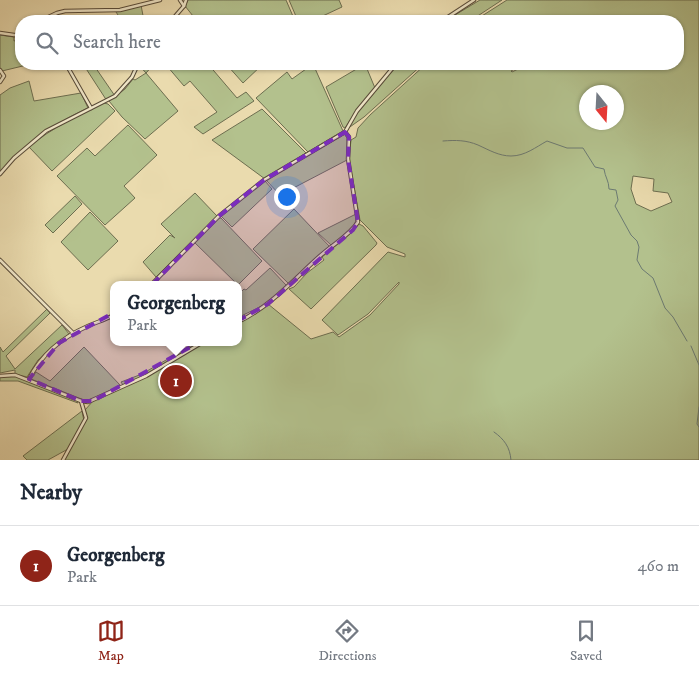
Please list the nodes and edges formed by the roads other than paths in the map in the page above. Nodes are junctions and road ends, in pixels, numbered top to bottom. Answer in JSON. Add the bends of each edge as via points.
{"nodes":[{"id":1,"x":160,"y":0,"type":"edge"},
{"id":2,"x":180,"y":0,"type":"edge"},
{"id":3,"x":186,"y":0,"type":"edge"},
{"id":4,"x":474,"y":0,"type":"edge"},
{"id":5,"x":184,"y":6,"type":"junction"},
{"id":6,"x":55,"y":15,"type":"edge"},
{"id":7,"x":176,"y":15,"type":"edge"},
{"id":8,"x":451,"y":15,"type":"edge"},
{"id":9,"x":0,"y":33,"type":"edge"},
{"id":10,"x":15,"y":34,"type":"edge"},
{"id":11,"x":0,"y":70,"type":"edge"},
{"id":12,"x":69,"y":70,"type":"edge"},
{"id":13,"x":135,"y":70,"type":"edge"},
{"id":14,"x":391,"y":70,"type":"edge"},
{"id":15,"x":0,"y":82,"type":"edge"},
{"id":16,"x":91,"y":108,"type":"junction"},
{"id":17,"x":345,"y":132,"type":"junction"},
{"id":18,"x":0,"y":174,"type":"edge"},
{"id":19,"x":0,"y":260,"type":"edge"},
{"id":20,"x":155,"y":281,"type":"edge"},
{"id":21,"x":110,"y":317,"type":"edge"},
{"id":22,"x":242,"y":320,"type":"edge"},
{"id":23,"x":73,"y":333,"type":"junction"},
{"id":24,"x":196,"y":346,"type":"edge"},
{"id":25,"x":0,"y":376,"type":"edge"},
{"id":26,"x":28,"y":379,"type":"junction"},
{"id":27,"x":81,"y":401,"type":"junction"},
{"id":28,"x":63,"y":460,"type":"edge"}],
"edges":[{"from":1,"to":6,"type":"street","via":[[120,10],[65,11]]},
{"from":2,"to":5,"type":"street"},
{"from":3,"to":5,"type":"street"},
{"from":4,"to":8,"type":"street"},
{"from":5,"to":7,"type":"street"},
{"from":9,"to":10,"type":"street"},
{"from":11,"to":15,"type":"street","via":[[4,76]]},
{"from":12,"to":16,"type":"street"},
{"from":13,"to":16,"type":"street","via":[[115,96]]},
{"from":14,"to":17,"type":"street","via":[[357,111]]},
{"from":16,"to":18,"type":"street","via":[[46,131]]},
{"from":17,"to":20,"type":"street","via":[[264,180],[219,216]]},
{"from":17,"to":22,"type":"street","via":[[349,138],[348,159],[358,222],[286,289]]},
{"from":19,"to":23,"type":"street"},
{"from":21,"to":23,"type":"street"},
{"from":23,"to":26,"type":"street","via":[[46,354]]},
{"from":24,"to":27,"type":"street","via":[[146,376],[93,401]]},
{"from":25,"to":26,"type":"street","via":[[15,375]]},
{"from":26,"to":27,"type":"street"},
{"from":27,"to":28,"type":"street","via":[[86,418]]}]}
